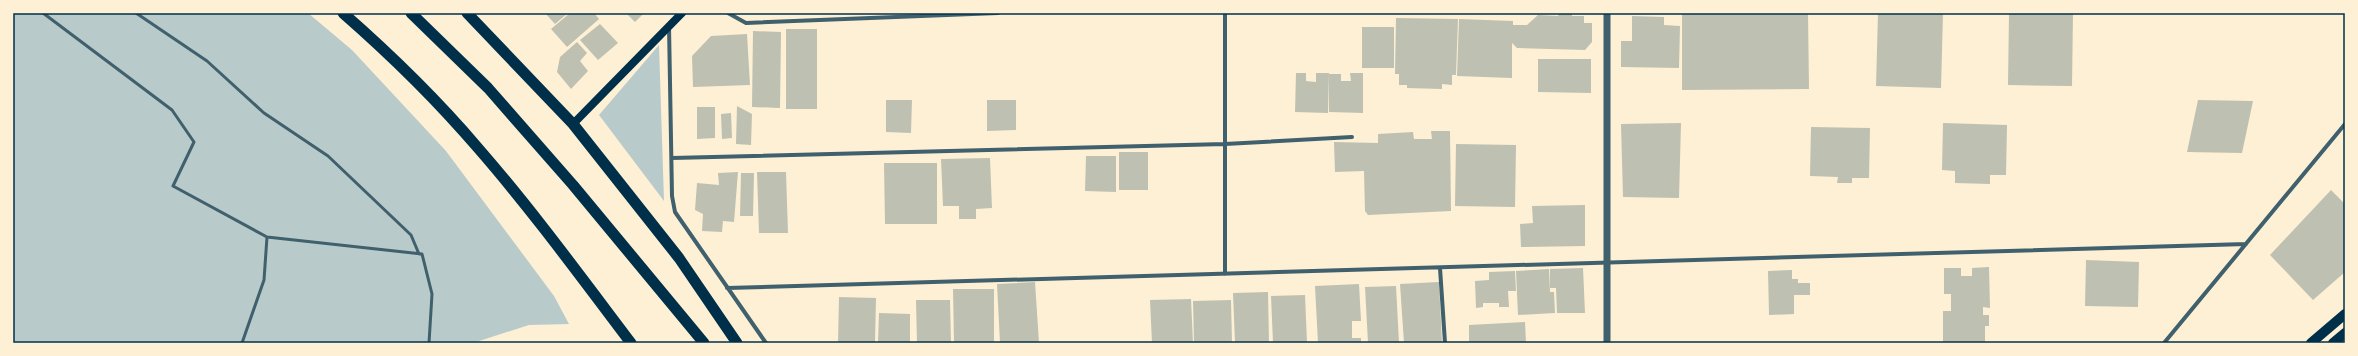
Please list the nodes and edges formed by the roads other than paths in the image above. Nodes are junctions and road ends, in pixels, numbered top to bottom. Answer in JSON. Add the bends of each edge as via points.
{"nodes":[{"id":1,"x":43,"y":13,"type":"edge"},
{"id":2,"x":136,"y":13,"type":"edge"},
{"id":3,"x":343,"y":13,"type":"edge"},
{"id":4,"x":411,"y":13,"type":"edge"},
{"id":5,"x":467,"y":13,"type":"edge"},
{"id":6,"x":682,"y":13,"type":"edge"},
{"id":7,"x":728,"y":13,"type":"edge"},
{"id":8,"x":998,"y":13,"type":"edge"},
{"id":9,"x":1225,"y":13,"type":"edge"},
{"id":10,"x":1607,"y":13,"type":"edge"},
{"id":11,"x":669,"y":26,"type":"junction"},
{"id":12,"x":573,"y":124,"type":"junction"},
{"id":13,"x":2345,"y":124,"type":"edge"},
{"id":14,"x":1352,"y":137,"type":"dead end"},
{"id":15,"x":1224,"y":144,"type":"junction"},
{"id":16,"x":672,"y":158,"type":"junction"},
{"id":17,"x":267,"y":237,"type":"junction"},
{"id":18,"x":2246,"y":244,"type":"junction"},
{"id":19,"x":418,"y":254,"type":"junction"},
{"id":20,"x":1606,"y":263,"type":"junction"},
{"id":21,"x":1440,"y":268,"type":"junction"},
{"id":22,"x":1225,"y":274,"type":"junction"},
{"id":23,"x":727,"y":288,"type":"junction"},
{"id":24,"x":2345,"y":314,"type":"edge"},
{"id":25,"x":2345,"y":333,"type":"edge"},
{"id":26,"x":242,"y":343,"type":"edge"},
{"id":27,"x":429,"y":343,"type":"edge"},
{"id":28,"x":631,"y":343,"type":"edge"},
{"id":29,"x":704,"y":343,"type":"edge"},
{"id":30,"x":736,"y":343,"type":"edge"},
{"id":31,"x":766,"y":343,"type":"edge"},
{"id":32,"x":1445,"y":343,"type":"edge"},
{"id":33,"x":1607,"y":343,"type":"edge"},
{"id":34,"x":2164,"y":343,"type":"edge"},
{"id":35,"x":2311,"y":343,"type":"edge"},
{"id":36,"x":2333,"y":343,"type":"edge"}],
"edges":[{"from":1,"to":17,"type":"lane","via":[[172,110],[194,142],[174,186]]},
{"from":2,"to":19,"type":"lane","via":[[207,61],[264,113],[328,156],[411,235]]},
{"from":3,"to":28,"type":"highway","via":[[433,99],[478,148],[554,241]]},
{"from":4,"to":29,"type":"highway","via":[[488,88],[573,185]]},
{"from":5,"to":12,"type":"highway"},
{"from":6,"to":11,"type":"main road"},
{"from":7,"to":8,"type":"street","via":[[746,23]]},
{"from":9,"to":15,"type":"street"},
{"from":10,"to":20,"type":"street"},
{"from":11,"to":12,"type":"main road"},
{"from":11,"to":16,"type":"street"},
{"from":12,"to":30,"type":"highway","via":[[679,258]]},
{"from":13,"to":18,"type":"street"},
{"from":14,"to":15,"type":"street"},
{"from":15,"to":16,"type":"street"},
{"from":15,"to":22,"type":"street"},
{"from":16,"to":23,"type":"street","via":[[672,196],[675,212]]},
{"from":17,"to":19,"type":"lane"},
{"from":17,"to":26,"type":"lane","via":[[264,280]]},
{"from":18,"to":20,"type":"street"},
{"from":18,"to":34,"type":"street"},
{"from":19,"to":27,"type":"lane","via":[[422,254],[432,294]]},
{"from":20,"to":21,"type":"street"},
{"from":20,"to":33,"type":"street"},
{"from":21,"to":22,"type":"street"},
{"from":21,"to":32,"type":"street"},
{"from":22,"to":23,"type":"street"},
{"from":23,"to":31,"type":"street"},
{"from":24,"to":35,"type":"main road"},
{"from":25,"to":36,"type":"main road"}]}
